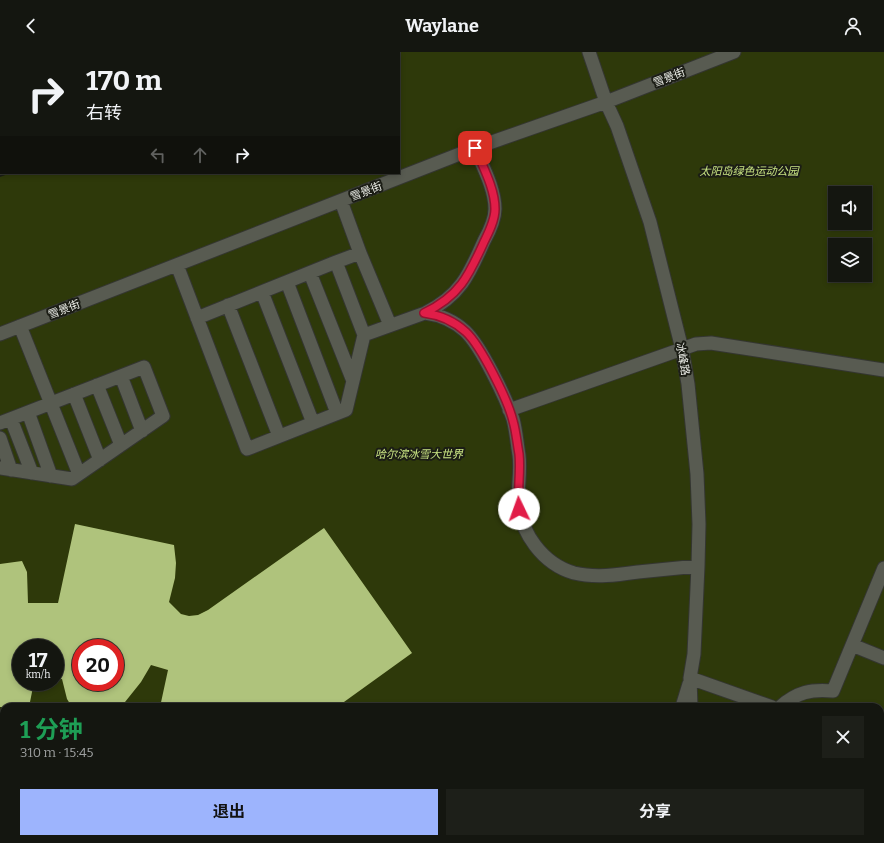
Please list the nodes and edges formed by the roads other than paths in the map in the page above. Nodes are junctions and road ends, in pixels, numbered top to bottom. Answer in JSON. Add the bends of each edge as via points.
{"nodes":[{"id":1,"x":589,"y":52,"type":"edge"},
{"id":2,"x":734,"y":52,"type":"edge"},
{"id":3,"x":606,"y":102,"type":"junction"},
{"id":4,"x":475,"y":148,"type":"junction"},
{"id":5,"x":341,"y":201,"type":"junction"},
{"id":6,"x":360,"y":253,"type":"junction"},
{"id":7,"x":336,"y":262,"type":"junction"},
{"id":8,"x":177,"y":265,"type":"junction"},
{"id":9,"x":310,"y":272,"type":"junction"},
{"id":10,"x":287,"y":282,"type":"junction"},
{"id":11,"x":262,"y":292,"type":"junction"},
{"id":12,"x":228,"y":305,"type":"junction"},
{"id":13,"x":424,"y":313,"type":"junction"},
{"id":14,"x":197,"y":318,"type":"junction"},
{"id":15,"x":390,"y":325,"type":"junction"},
{"id":16,"x":20,"y":326,"type":"junction"},
{"id":17,"x":0,"y":334,"type":"edge"},
{"id":18,"x":364,"y":335,"type":"junction"},
{"id":19,"x":682,"y":349,"type":"junction"},
{"id":20,"x":884,"y":370,"type":"edge"},
{"id":21,"x":121,"y":376,"type":"junction"},
{"id":22,"x":353,"y":381,"type":"junction"},
{"id":23,"x":97,"y":385,"type":"junction"},
{"id":24,"x":74,"y":394,"type":"junction"},
{"id":25,"x":51,"y":404,"type":"junction"},
{"id":26,"x":28,"y":412,"type":"junction"},
{"id":27,"x":337,"y":413,"type":"junction"},
{"id":28,"x":511,"y":415,"type":"junction"},
{"id":29,"x":6,"y":421,"type":"edge"},
{"id":30,"x":313,"y":423,"type":"junction"},
{"id":31,"x":142,"y":431,"type":"junction"},
{"id":32,"x":279,"y":436,"type":"junction"},
{"id":33,"x":0,"y":438,"type":"edge"},
{"id":34,"x":121,"y":445,"type":"junction"},
{"id":35,"x":100,"y":460,"type":"junction"},
{"id":36,"x":6,"y":469,"type":"edge"},
{"id":37,"x":32,"y":473,"type":"junction"},
{"id":38,"x":79,"y":474,"type":"junction"},
{"id":39,"x":51,"y":476,"type":"junction"},
{"id":40,"x":698,"y":566,"type":"junction"},
{"id":41,"x":884,"y":568,"type":"edge"},
{"id":42,"x":852,"y":645,"type":"junction"},
{"id":43,"x":884,"y":658,"type":"edge"},
{"id":44,"x":690,"y":678,"type":"junction"},
{"id":45,"x":690,"y":703,"type":"edge"},
{"id":46,"x":761,"y":703,"type":"edge"},
{"id":47,"x":784,"y":703,"type":"edge"}],
"edges":[{"from":1,"to":3,"type":"street","name":"冰峰路"},
{"from":2,"to":3,"type":"street","name":"雪景街"},
{"from":3,"to":4,"type":"street","name":"雪景街"},
{"from":3,"to":19,"type":"street","name":"冰峰路","via":[[617,126],[650,222]]},
{"from":4,"to":5,"type":"street","name":"雪景街"},
{"from":4,"to":13,"type":"street","via":[[491,187],[495,204],[494,217],[475,262],[460,287],[442,304]]},
{"from":5,"to":6,"type":"street"},
{"from":5,"to":8,"type":"street","name":"雪景街"},
{"from":6,"to":7,"type":"street"},
{"from":6,"to":15,"type":"street"},
{"from":7,"to":9,"type":"street"},
{"from":7,"to":18,"type":"street"},
{"from":8,"to":14,"type":"street"},
{"from":8,"to":16,"type":"street","name":"雪景街"},
{"from":9,"to":10,"type":"street"},
{"from":9,"to":22,"type":"street"},
{"from":10,"to":11,"type":"street"},
{"from":10,"to":27,"type":"street"},
{"from":11,"to":12,"type":"street"},
{"from":11,"to":30,"type":"street"},
{"from":12,"to":14,"type":"street"},
{"from":12,"to":32,"type":"street"},
{"from":13,"to":15,"type":"street"},
{"from":13,"to":28,"type":"street","via":[[453,322],[471,337],[489,366]]},
{"from":14,"to":32,"type":"street","via":[[247,448]]},
{"from":15,"to":18,"type":"street"},
{"from":16,"to":17,"type":"street","name":"雪景街"},
{"from":16,"to":25,"type":"street"},
{"from":18,"to":22,"type":"street"},
{"from":19,"to":20,"type":"street","via":[[696,344],[711,343]]},
{"from":19,"to":28,"type":"street"},
{"from":19,"to":40,"type":"street","name":"冰峰路","via":[[697,474]]},
{"from":21,"to":23,"type":"street"},
{"from":21,"to":31,"type":"street"},
{"from":21,"to":31,"type":"street","via":[[144,367],[163,416]]},
{"from":22,"to":27,"type":"street","via":[[346,410]]},
{"from":23,"to":24,"type":"street"},
{"from":23,"to":34,"type":"street"},
{"from":24,"to":25,"type":"street"},
{"from":24,"to":35,"type":"street"},
{"from":25,"to":26,"type":"street"},
{"from":25,"to":38,"type":"street"},
{"from":26,"to":29,"type":"street"},
{"from":26,"to":39,"type":"street"},
{"from":27,"to":30,"type":"street"},
{"from":28,"to":40,"type":"street","via":[[520,464],[518,501],[521,517],[531,540],[548,558],[567,570],[594,576]]},
{"from":29,"to":37,"type":"street"},
{"from":30,"to":32,"type":"street"},
{"from":31,"to":34,"type":"street"},
{"from":33,"to":36,"type":"street"},
{"from":34,"to":35,"type":"street"},
{"from":35,"to":38,"type":"street"},
{"from":36,"to":37,"type":"street"},
{"from":37,"to":39,"type":"street"},
{"from":38,"to":39,"type":"street","via":[[68,479]]},
{"from":40,"to":44,"type":"street","name":"冰峰路","via":[[694,654]]},
{"from":41,"to":42,"type":"street"},
{"from":42,"to":43,"type":"street"},
{"from":42,"to":47,"type":"street","via":[[833,691],[801,693]]},
{"from":44,"to":45,"type":"street","name":"冰峰路"},
{"from":44,"to":46,"type":"street"}]}
